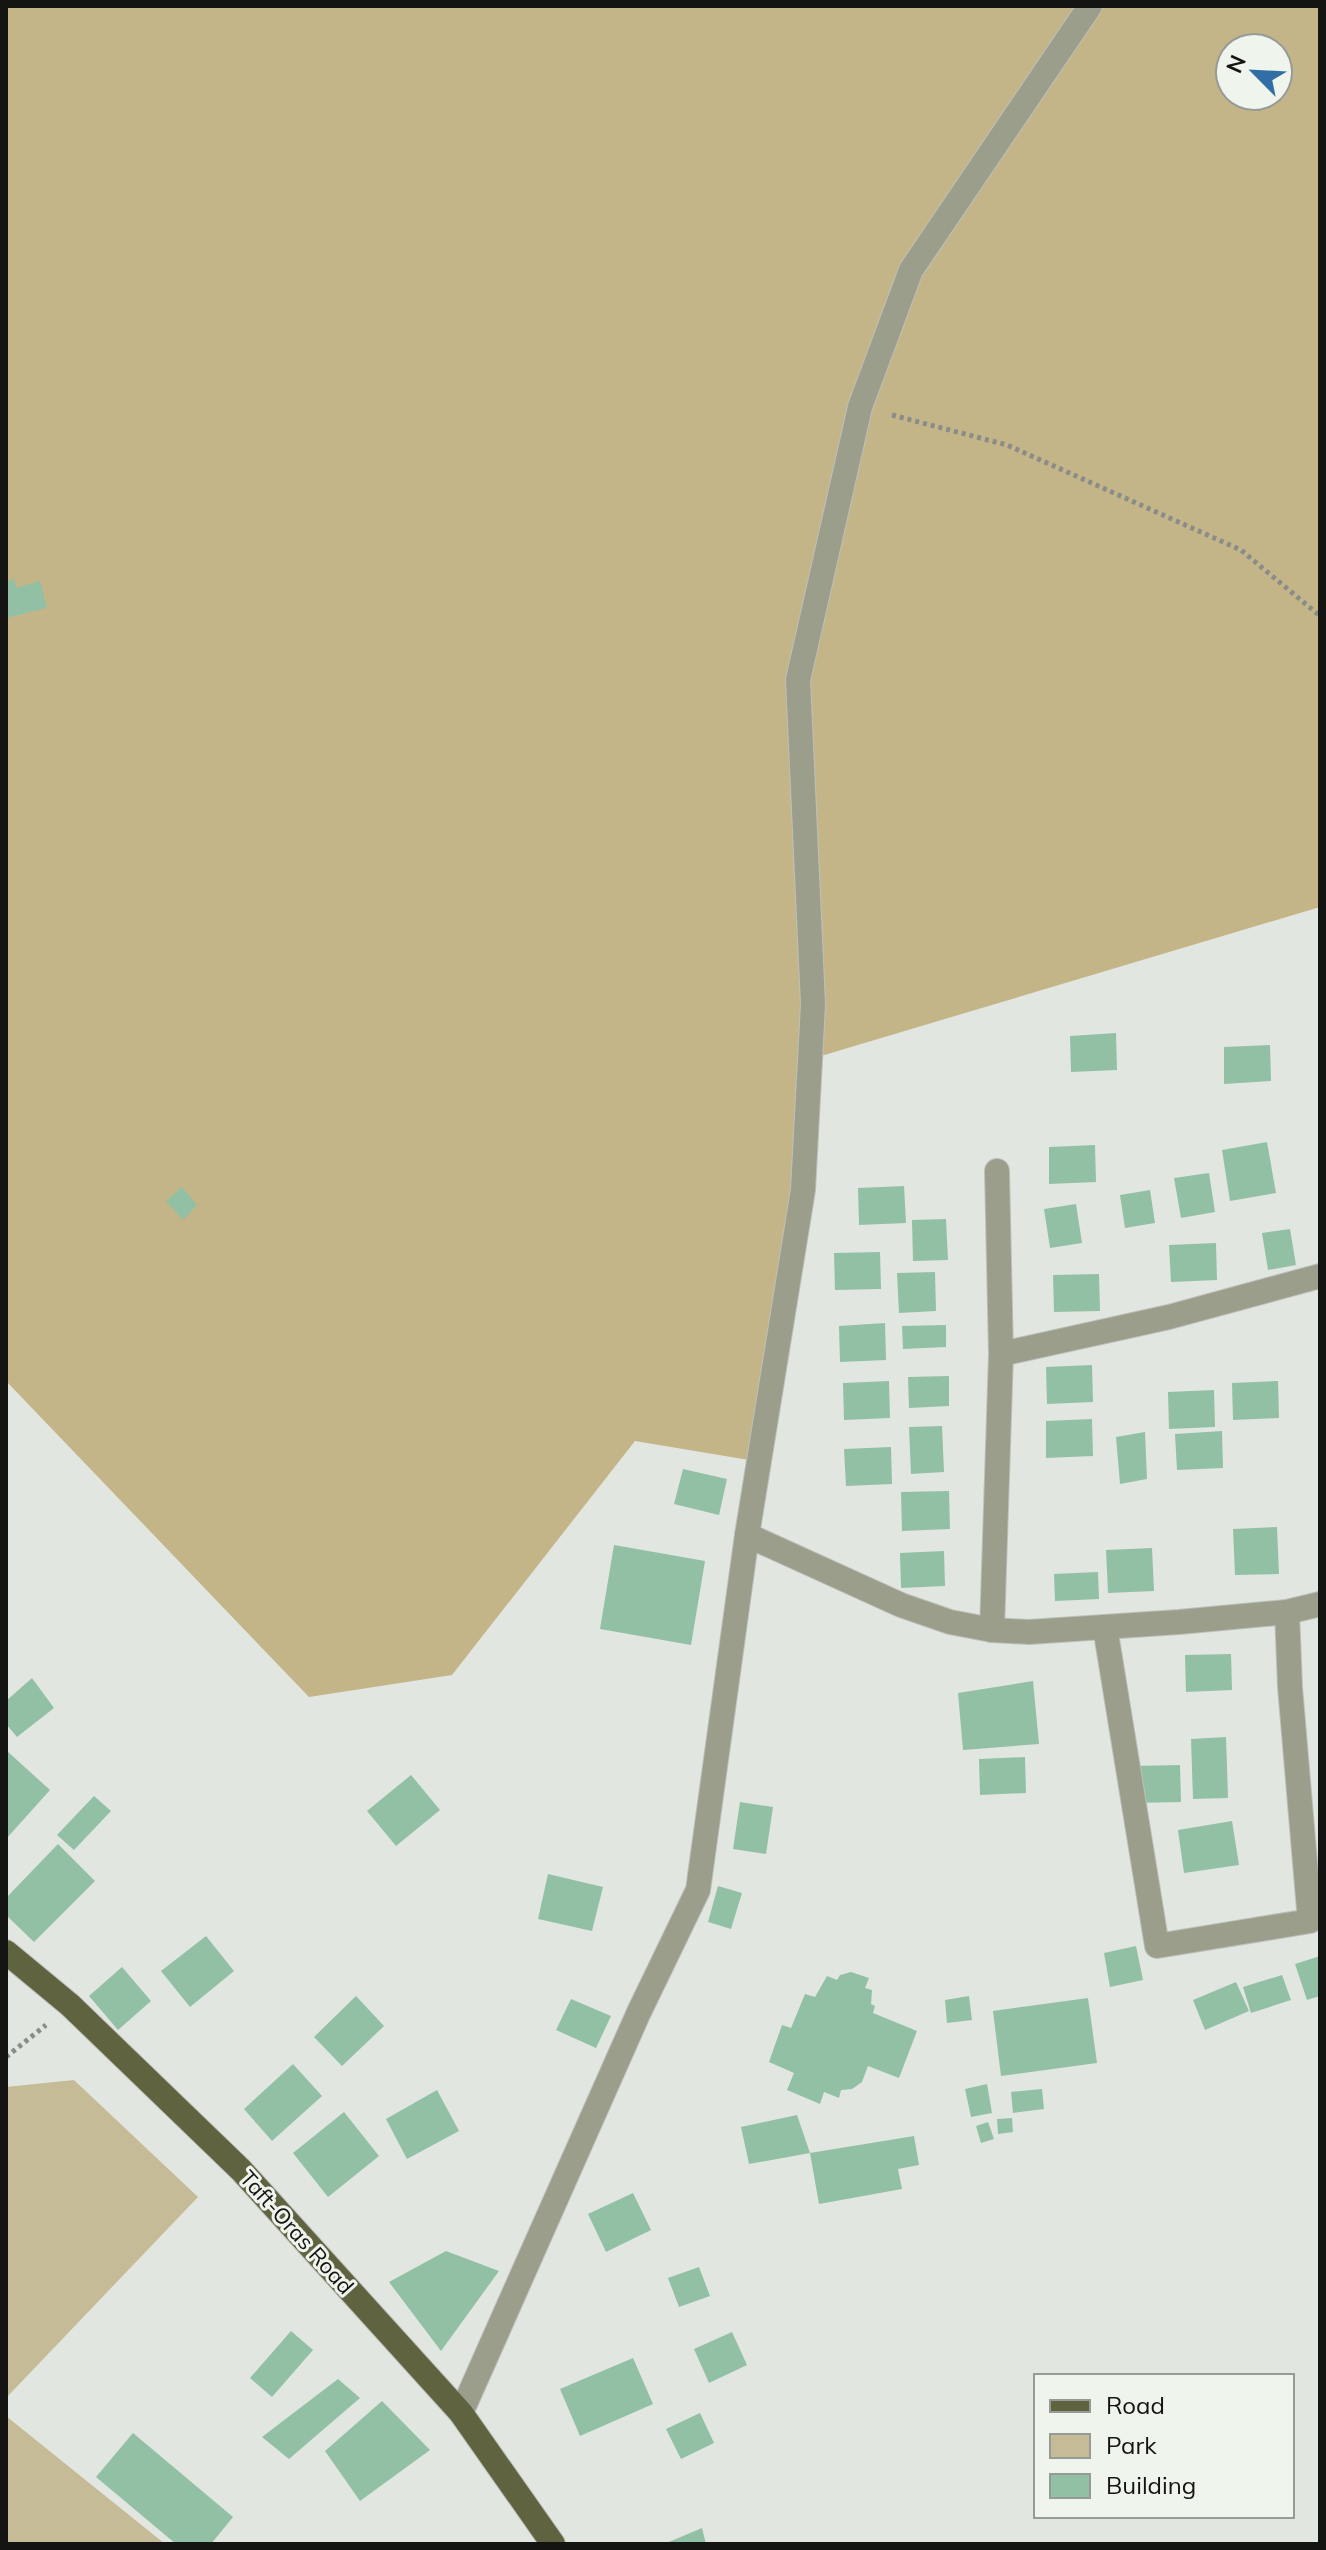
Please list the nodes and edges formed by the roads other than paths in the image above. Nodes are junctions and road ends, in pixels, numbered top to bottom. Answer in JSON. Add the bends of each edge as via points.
{"nodes":[{"id":1,"x":1090,"y":6,"type":"edge"},
{"id":2,"x":997,"y":1171,"type":"dead end"},
{"id":3,"x":1320,"y":1276,"type":"edge"},
{"id":4,"x":1001,"y":1354,"type":"junction"},
{"id":5,"x":747,"y":1535,"type":"junction"},
{"id":6,"x":1320,"y":1604,"type":"edge"},
{"id":7,"x":1287,"y":1612,"type":"junction"},
{"id":8,"x":1105,"y":1627,"type":"junction"},
{"id":9,"x":992,"y":1630,"type":"junction"},
{"id":10,"x":6,"y":1952,"type":"edge"},
{"id":11,"x":461,"y":2413,"type":"junction"},
{"id":12,"x":553,"y":2544,"type":"edge"}],
"edges":[{"from":1,"to":5,"type":"street","via":[[911,270],[860,407],[798,680],[813,1004],[803,1190]]},
{"from":2,"to":4,"type":"street"},
{"from":3,"to":4,"type":"street"},
{"from":4,"to":9,"type":"street"},
{"from":5,"to":9,"type":"street","via":[[901,1605]]},
{"from":5,"to":11,"type":"street","via":[[698,1890]]},
{"from":6,"to":7,"type":"street"},
{"from":7,"to":8,"type":"street"},
{"from":7,"to":8,"type":"street","via":[[1310,1921],[1157,1946]]},
{"from":8,"to":9,"type":"street"},
{"from":10,"to":11,"type":"main road","name":"Taft-Oras Road","via":[[70,2005],[241,2170]]},
{"from":11,"to":12,"type":"main road","name":"Taft-Oras Road"}]}
